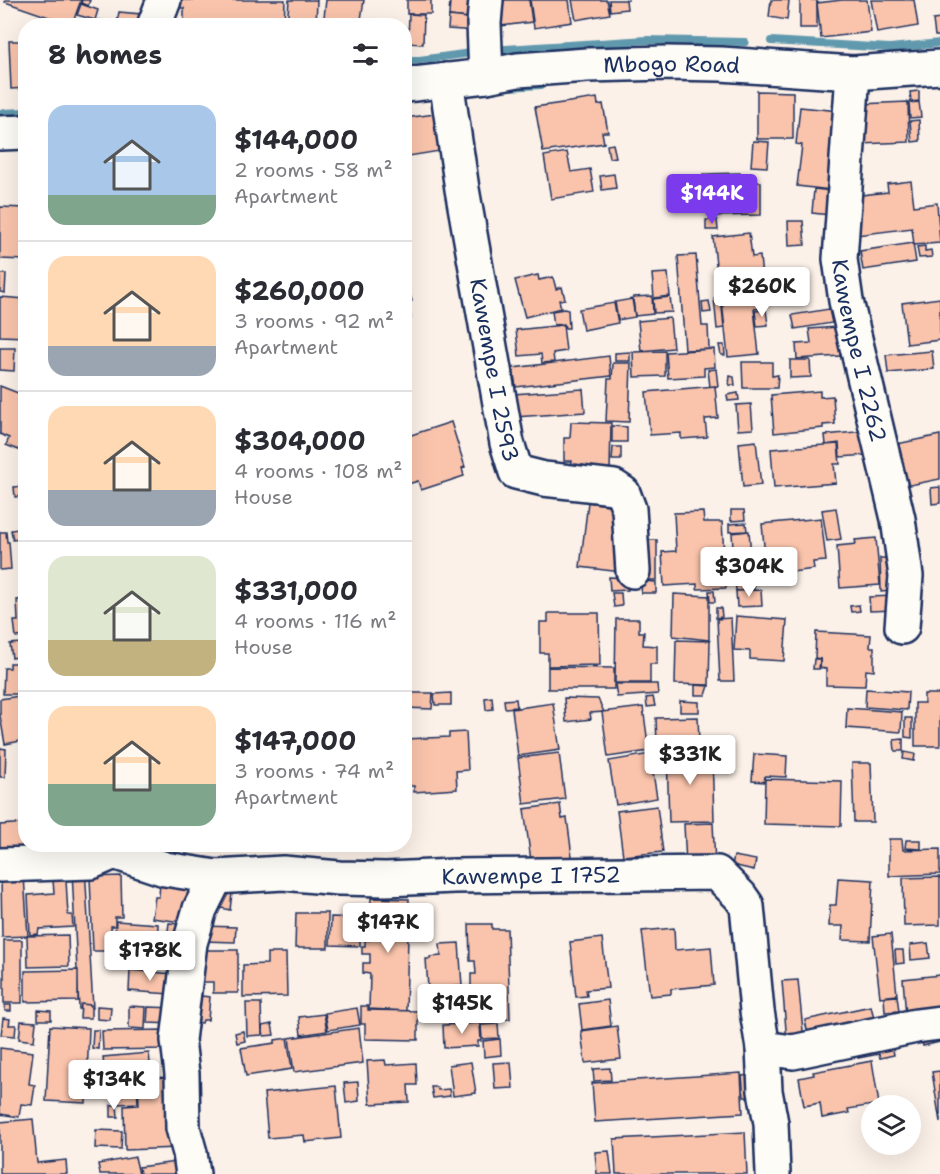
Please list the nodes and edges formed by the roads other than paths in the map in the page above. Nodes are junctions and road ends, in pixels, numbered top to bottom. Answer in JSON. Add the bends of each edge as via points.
{"nodes":[{"id":1,"x":164,"y":0,"type":"edge"},
{"id":2,"x":486,"y":0,"type":"edge"},
{"id":3,"x":157,"y":18,"type":"edge"},
{"id":4,"x":940,"y":67,"type":"edge"},
{"id":5,"x":853,"y":73,"type":"junction"},
{"id":6,"x":486,"y":76,"type":"junction"},
{"id":7,"x":446,"y":80,"type":"junction"},
{"id":8,"x":412,"y":84,"type":"edge"},
{"id":9,"x":18,"y":132,"type":"edge"},
{"id":10,"x":0,"y":133,"type":"edge"},
{"id":11,"x":633,"y":571,"type":"dead end"},
{"id":12,"x":902,"y":627,"type":"dead end"},
{"id":13,"x":107,"y":852,"type":"edge"},
{"id":14,"x":123,"y":852,"type":"edge"},
{"id":15,"x":0,"y":865,"type":"edge"},
{"id":16,"x":216,"y":877,"type":"junction"},
{"id":17,"x":940,"y":1023,"type":"edge"},
{"id":18,"x":763,"y":1048,"type":"junction"},
{"id":19,"x":193,"y":1174,"type":"edge"},
{"id":20,"x":773,"y":1174,"type":"edge"}],
"edges":[{"from":1,"to":3,"type":"street"},
{"from":2,"to":6,"type":"street"},
{"from":4,"to":5,"type":"street","name":"Mbogo Road"},
{"from":5,"to":6,"type":"street","name":"Mbogo Road","via":[[667,63],[587,65]]},
{"from":5,"to":12,"type":"street","name":"Kawempe I 2262","via":[[840,259],[846,302],[897,519],[906,576]]},
{"from":6,"to":7,"type":"street","name":"Mbogo Road"},
{"from":7,"to":8,"type":"street","name":"Mbogo Road"},
{"from":7,"to":11,"type":"street","name":"Kawempe I 2593","via":[[503,423],[516,472],[614,487],[623,493],[629,509]]},
{"from":9,"to":10,"type":"street"},
{"from":13,"to":15,"type":"street","name":"Kawempe I 1752","via":[[91,862]]},
{"from":14,"to":16,"type":"street","name":"Kawempe I 1752","via":[[165,869]]},
{"from":16,"to":18,"type":"street","name":"Kawempe I 1752","via":[[283,873],[386,879],[717,873],[747,906]]},
{"from":16,"to":19,"type":"street","via":[[200,909],[190,943],[178,1040],[183,1128]]},
{"from":17,"to":18,"type":"street","via":[[793,1052]]},
{"from":18,"to":20,"type":"street","name":"Kawempe I 1752"}]}
